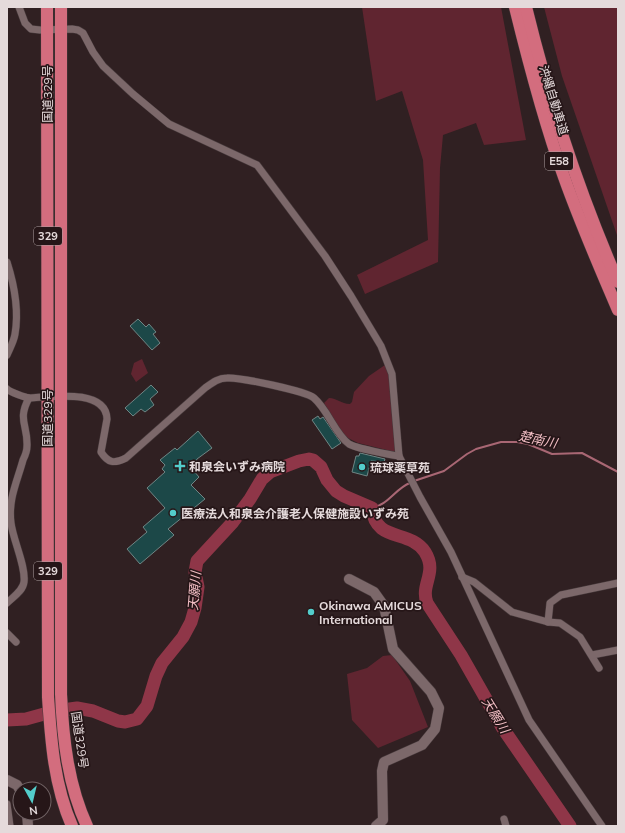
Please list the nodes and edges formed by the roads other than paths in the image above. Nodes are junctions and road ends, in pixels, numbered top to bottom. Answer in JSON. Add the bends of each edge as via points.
{"nodes":[{"id":1,"x":19,"y":7,"type":"edge"},
{"id":2,"x":47,"y":7,"type":"edge"},
{"id":3,"x":61,"y":7,"type":"edge"},
{"id":4,"x":515,"y":7,"type":"edge"},
{"id":5,"x":526,"y":7,"type":"edge"},
{"id":6,"x":47,"y":30,"type":"junction"},
{"id":7,"x":61,"y":30,"type":"junction"},
{"id":8,"x":7,"y":262,"type":"edge"},
{"id":9,"x":618,"y":282,"type":"edge"},
{"id":10,"x":618,"y":310,"type":"edge"},
{"id":11,"x":7,"y":354,"type":"edge"},
{"id":12,"x":7,"y":390,"type":"edge"},
{"id":13,"x":61,"y":396,"type":"junction"},
{"id":14,"x":48,"y":397,"type":"junction"},
{"id":15,"x":29,"y":398,"type":"junction"},
{"id":16,"x":400,"y":456,"type":"junction"},
{"id":17,"x":462,"y":577,"type":"junction"},
{"id":18,"x":349,"y":580,"type":"dead end"},
{"id":19,"x":618,"y":583,"type":"edge"},
{"id":20,"x":7,"y":603,"type":"edge"},
{"id":21,"x":548,"y":622,"type":"junction"},
{"id":22,"x":7,"y":633,"type":"edge"},
{"id":23,"x":16,"y":642,"type":"dead end"},
{"id":24,"x":618,"y":650,"type":"edge"},
{"id":25,"x":592,"y":655,"type":"junction"},
{"id":26,"x":600,"y":668,"type":"dead end"},
{"id":27,"x":56,"y":726,"type":"junction"},
{"id":28,"x":7,"y":804,"type":"edge"},
{"id":29,"x":10,"y":826,"type":"edge"},
{"id":30,"x":72,"y":826,"type":"edge"},
{"id":31,"x":87,"y":826,"type":"edge"},
{"id":32,"x":376,"y":826,"type":"edge"},
{"id":33,"x":602,"y":826,"type":"edge"}],
"edges":[{"from":1,"to":6,"type":"street","via":[[25,23],[31,29]]},
{"from":2,"to":6,"type":"highway","name":"国道329号","number":"329"},
{"from":3,"to":7,"type":"highway","name":"国道329号","number":"329"},
{"from":4,"to":10,"type":"highway","name":"沖縄自動車道","number":"E58","via":[[537,93],[564,177]]},
{"from":5,"to":9,"type":"highway","name":"沖縄自動車道","number":"E58","via":[[566,145],[591,218]]},
{"from":6,"to":7,"type":"street"},
{"from":6,"to":14,"type":"highway","name":"国道329号","number":"329"},
{"from":7,"to":13,"type":"highway","name":"国道329号","number":"329"},
{"from":7,"to":16,"type":"street","via":[[72,29],[83,33],[103,66],[169,124],[257,165],[325,256],[381,346],[392,374]]},
{"from":8,"to":11,"type":"street","via":[[16,305],[15,335]]},
{"from":12,"to":15,"type":"street"},
{"from":13,"to":14,"type":"street"},
{"from":13,"to":16,"type":"street","via":[[87,398],[105,411],[106,426],[101,452],[105,459],[112,462],[126,458],[205,388],[215,381],[227,378],[312,396],[321,404],[342,437],[350,444]]},
{"from":13,"to":27,"type":"highway","name":"国道329号","number":"329","via":[[61,694]]},
{"from":14,"to":15,"type":"street"},
{"from":14,"to":27,"type":"highway","name":"国道329号","number":"329","via":[[48,697]]},
{"from":15,"to":20,"type":"street","via":[[23,416],[27,446],[10,502],[13,535],[24,581],[23,587]]},
{"from":16,"to":17,"type":"street"},
{"from":17,"to":21,"type":"street","via":[[474,582],[512,612]]},
{"from":17,"to":33,"type":"street","via":[[529,720]]},
{"from":18,"to":32,"type":"street","via":[[374,592],[384,606],[392,649],[431,692],[439,708],[435,729],[422,745],[384,762],[383,820]]},
{"from":19,"to":21,"type":"street","via":[[561,595],[550,603]]},
{"from":21,"to":25,"type":"street","via":[[560,623],[580,638]]},
{"from":22,"to":23,"type":"street"},
{"from":24,"to":25,"type":"street"},
{"from":25,"to":26,"type":"street"},
{"from":27,"to":30,"type":"highway","name":"国道329号","number":"329","via":[[55,769],[65,810]]},
{"from":27,"to":31,"type":"highway","name":"国道329号","number":"329","via":[[78,806]]},
{"from":28,"to":29,"type":"street"}]}
